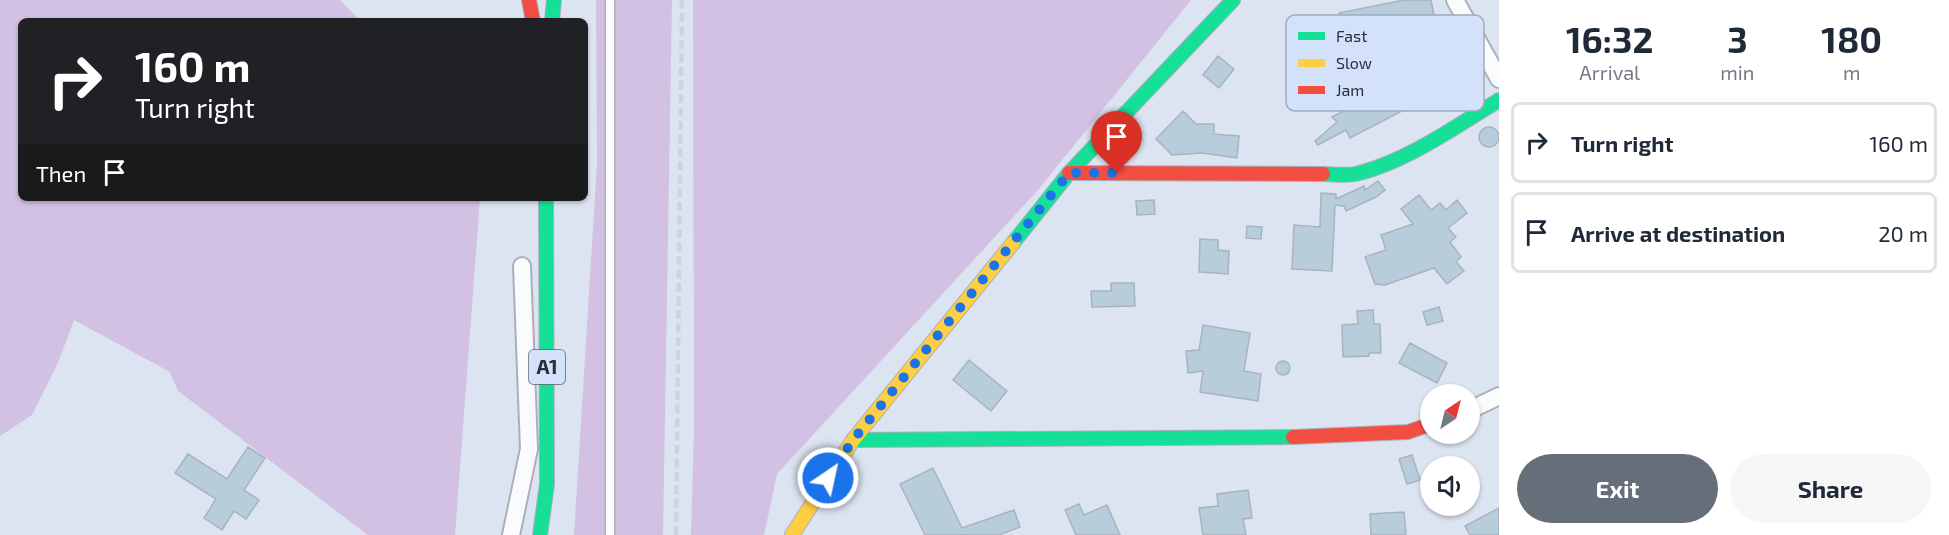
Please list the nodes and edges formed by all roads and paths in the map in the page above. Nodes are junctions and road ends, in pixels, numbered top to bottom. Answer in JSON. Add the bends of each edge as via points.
{"nodes":[{"id":1,"x":529,"y":0,"type":"edge"},
{"id":2,"x":554,"y":0,"type":"edge"},
{"id":3,"x":610,"y":0,"type":"edge"},
{"id":4,"x":1233,"y":0,"type":"edge"},
{"id":5,"x":1455,"y":0,"type":"edge"},
{"id":6,"x":1463,"y":15,"type":"edge"},
{"id":7,"x":532,"y":18,"type":"edge"},
{"id":8,"x":552,"y":18,"type":"edge"},
{"id":9,"x":1484,"y":52,"type":"edge"},
{"id":10,"x":1499,"y":79,"type":"edge"},
{"id":11,"x":1499,"y":100,"type":"edge"},
{"id":12,"x":1484,"y":109,"type":"edge"},
{"id":13,"x":1481,"y":111,"type":"edge"},
{"id":14,"x":1069,"y":173,"type":"junction"},
{"id":15,"x":546,"y":201,"type":"edge"},
{"id":16,"x":522,"y":266,"type":"dead end"},
{"id":17,"x":1499,"y":396,"type":"edge"},
{"id":18,"x":1480,"y":405,"type":"edge"},
{"id":19,"x":1420,"y":428,"type":"edge"},
{"id":20,"x":853,"y":440,"type":"junction"},
{"id":21,"x":511,"y":535,"type":"edge"},
{"id":22,"x":540,"y":535,"type":"edge"},
{"id":23,"x":610,"y":535,"type":"edge"},
{"id":24,"x":792,"y":535,"type":"edge"}],
"edges":[{"from":1,"to":7,"type":"main road"},
{"from":2,"to":8,"type":"main road"},
{"from":3,"to":23,"type":"lane"},
{"from":4,"to":14,"type":"main road"},
{"from":5,"to":6,"type":"street"},
{"from":9,"to":10,"type":"street"},
{"from":11,"to":12,"type":"main road"},
{"from":13,"to":14,"type":"main road","via":[[1387,164],[1354,174]]},
{"from":14,"to":20,"type":"main road"},
{"from":15,"to":22,"type":"main road","number":"A1","via":[[547,484]]},
{"from":16,"to":21,"type":"street","via":[[529,449]]},
{"from":17,"to":18,"type":"street"},
{"from":19,"to":20,"type":"main road","via":[[1408,432],[1306,436]]},
{"from":20,"to":24,"type":"main road"}]}
